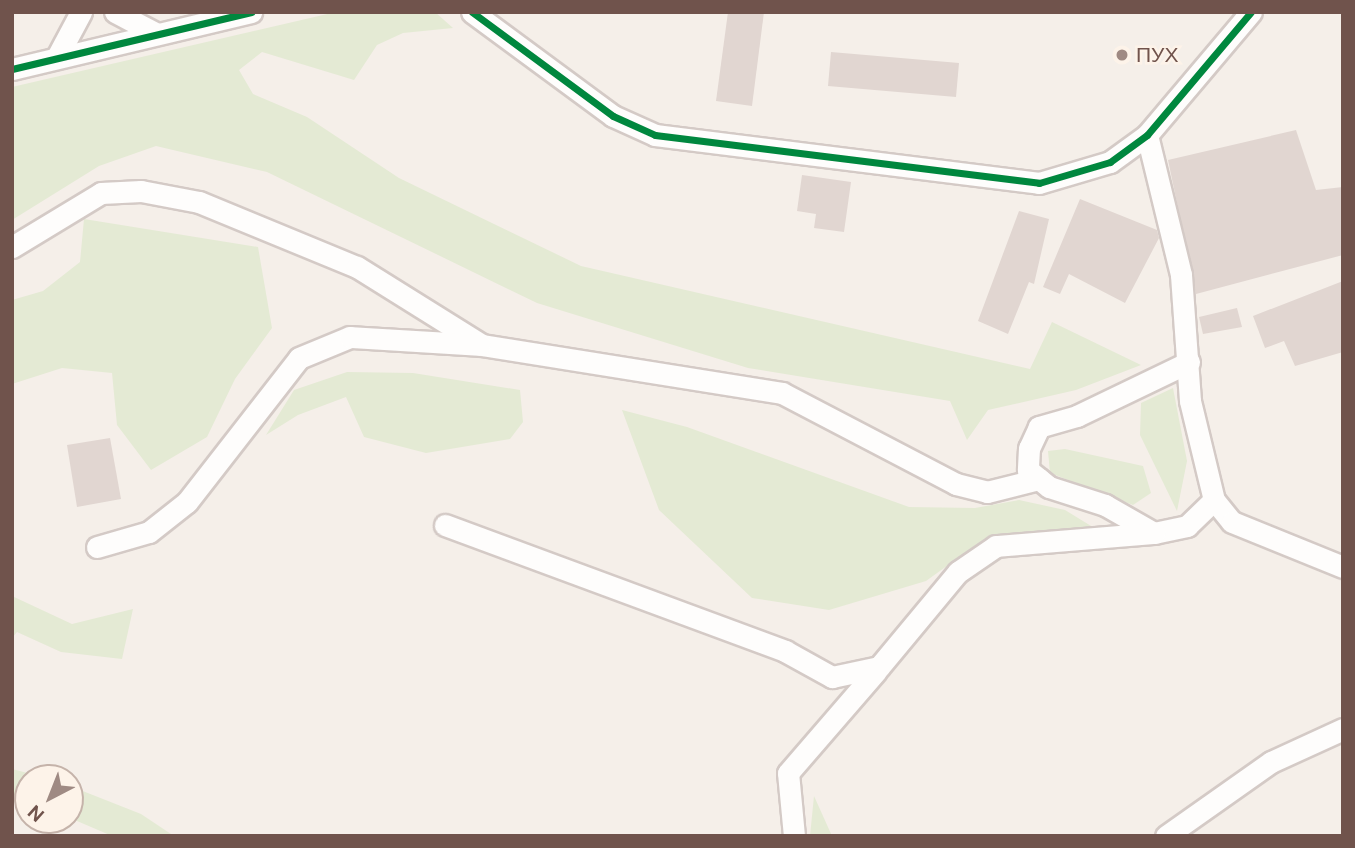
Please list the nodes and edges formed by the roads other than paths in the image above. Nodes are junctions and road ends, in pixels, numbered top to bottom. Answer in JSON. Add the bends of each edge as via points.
{"nodes":[{"id":1,"x":81,"y":12,"type":"edge"},
{"id":2,"x":115,"y":12,"type":"edge"},
{"id":3,"x":251,"y":12,"type":"edge"},
{"id":4,"x":472,"y":12,"type":"edge"},
{"id":5,"x":1251,"y":12,"type":"edge"},
{"id":6,"x":155,"y":33,"type":"junction"},
{"id":7,"x":57,"y":57,"type":"junction"},
{"id":8,"x":12,"y":68,"type":"edge"},
{"id":9,"x":1147,"y":135,"type":"junction"},
{"id":10,"x":12,"y":247,"type":"edge"},
{"id":11,"x":482,"y":345,"type":"junction"},
{"id":12,"x":1189,"y":362,"type":"junction"},
{"id":13,"x":1039,"y":479,"type":"junction"},
{"id":14,"x":1214,"y":500,"type":"junction"},
{"id":15,"x":445,"y":526,"type":"dead end"},
{"id":16,"x":1154,"y":533,"type":"junction"},
{"id":17,"x":97,"y":547,"type":"dead end"},
{"id":18,"x":1343,"y":566,"type":"edge"},
{"id":19,"x":879,"y":667,"type":"junction"},
{"id":20,"x":1343,"y":729,"type":"edge"},
{"id":21,"x":794,"y":836,"type":"edge"},
{"id":22,"x":1166,"y":836,"type":"edge"}],
"edges":[{"from":1,"to":7,"type":"street"},
{"from":2,"to":6,"type":"street"},
{"from":3,"to":6,"type":"street"},
{"from":4,"to":9,"type":"street","via":[[631,126],[708,146],[1039,183],[1110,162]]},
{"from":5,"to":9,"type":"street"},
{"from":6,"to":7,"type":"street"},
{"from":7,"to":8,"type":"street"},
{"from":9,"to":12,"type":"street","via":[[1181,275]]},
{"from":10,"to":11,"type":"street","via":[[101,193],[141,191],[199,202],[357,267]]},
{"from":11,"to":13,"type":"street","via":[[782,393],[956,484],[987,492]]},
{"from":11,"to":17,"type":"street","via":[[350,337],[299,358],[187,502],[149,532]]},
{"from":12,"to":13,"type":"street","via":[[1077,416],[1039,427],[1028,470]]},
{"from":12,"to":14,"type":"street","via":[[1190,401]]},
{"from":13,"to":16,"type":"street"},
{"from":14,"to":16,"type":"street","via":[[1187,526]]},
{"from":14,"to":18,"type":"street","via":[[1232,522]]},
{"from":15,"to":19,"type":"street","via":[[785,651],[832,677]]},
{"from":16,"to":19,"type":"street","via":[[996,546],[958,572]]},
{"from":19,"to":21,"type":"street","via":[[788,773]]},
{"from":20,"to":22,"type":"street","via":[[1271,762]]}]}
